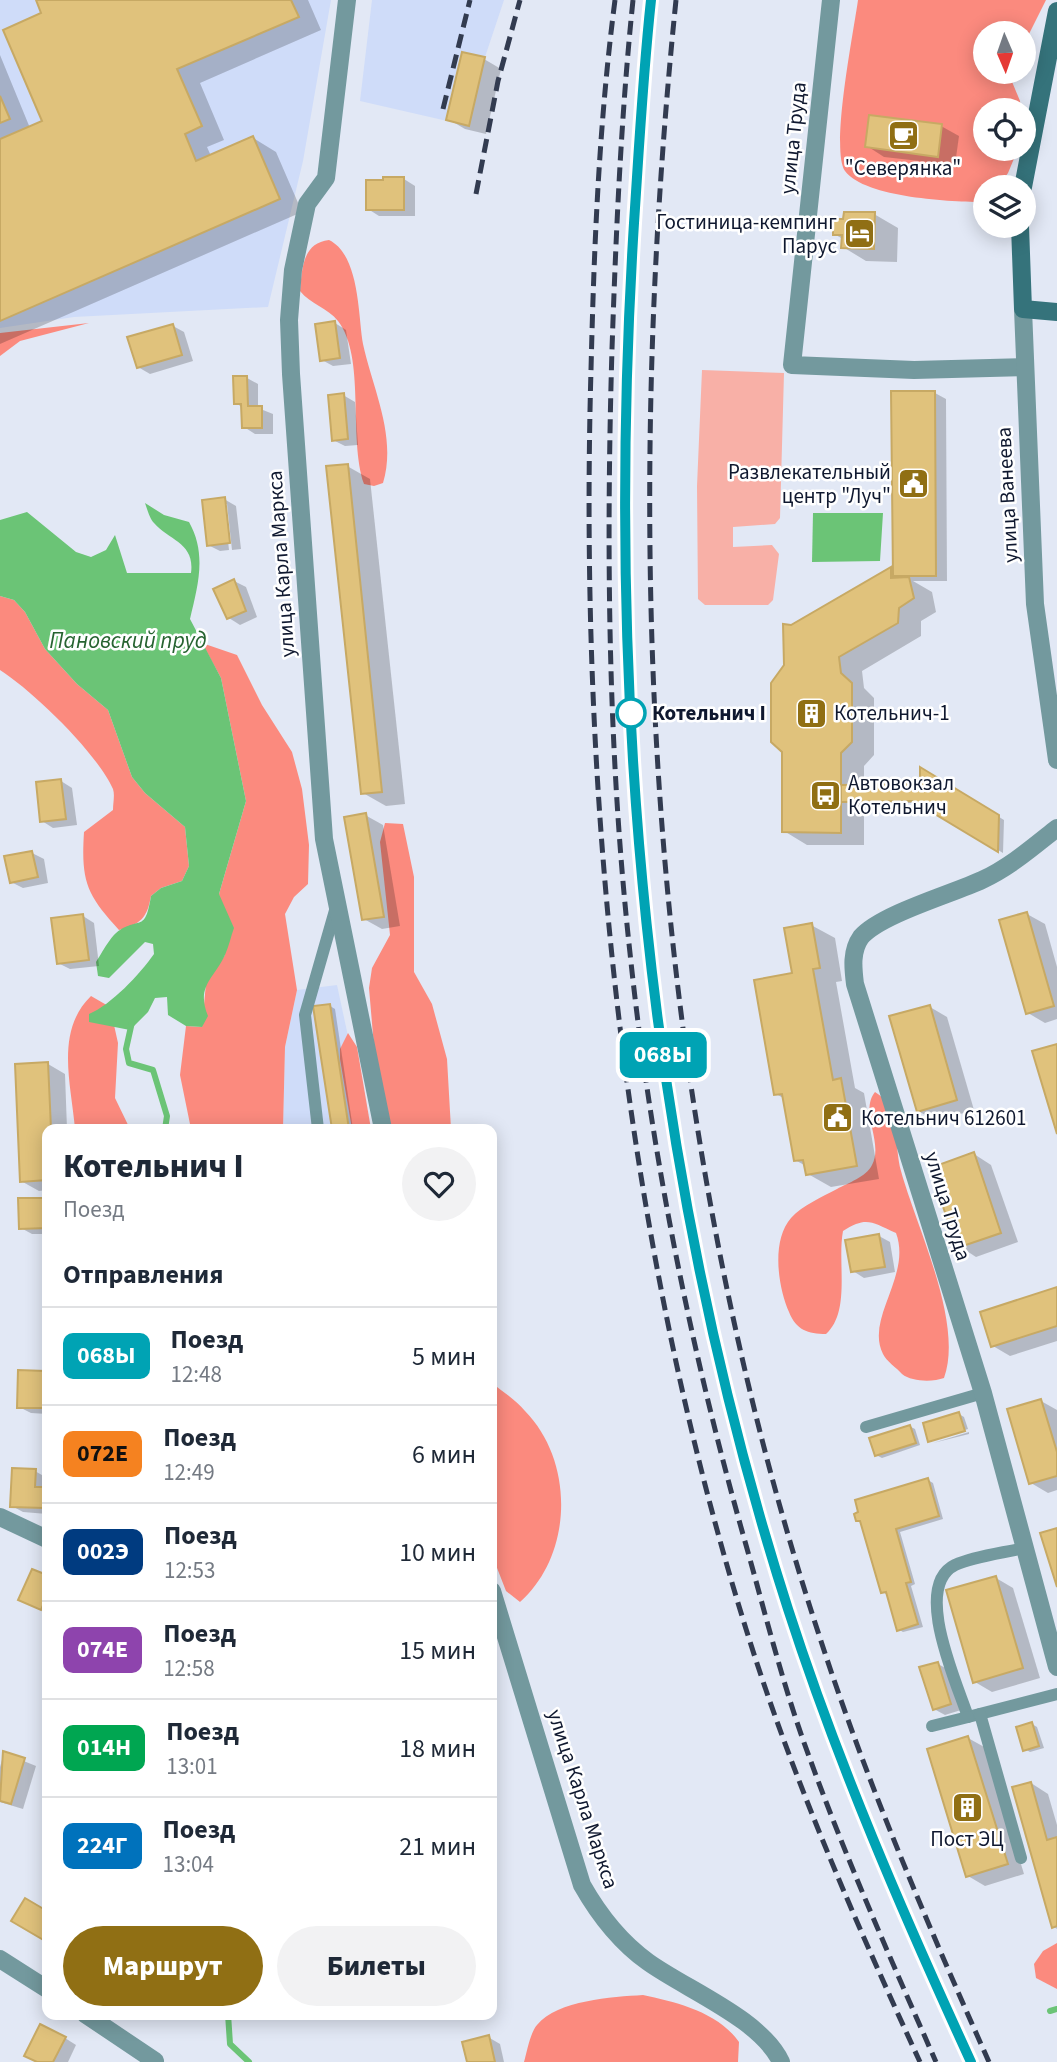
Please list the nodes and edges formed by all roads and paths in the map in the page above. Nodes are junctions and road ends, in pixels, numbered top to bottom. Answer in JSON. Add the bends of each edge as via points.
{"nodes":[{"id":1,"x":347,"y":0,"type":"edge"},
{"id":2,"x":831,"y":0,"type":"edge"},
{"id":3,"x":1057,"y":11,"type":"edge"},
{"id":4,"x":1025,"y":175,"type":"edge"},
{"id":5,"x":1020,"y":238,"type":"edge"},
{"id":6,"x":1023,"y":309,"type":"junction"},
{"id":7,"x":1057,"y":312,"type":"edge"},
{"id":8,"x":1023,"y":366,"type":"junction"},
{"id":9,"x":1057,"y":760,"type":"edge"},
{"id":10,"x":1057,"y":828,"type":"edge"},
{"id":11,"x":337,"y":906,"type":"junction"},
{"id":12,"x":317,"y":1124,"type":"edge"},
{"id":13,"x":382,"y":1124,"type":"edge"},
{"id":14,"x":983,"y":1393,"type":"junction"},
{"id":15,"x":866,"y":1427,"type":"dead end"},
{"id":16,"x":0,"y":1517,"type":"edge"},
{"id":17,"x":42,"y":1537,"type":"edge"},
{"id":18,"x":1024,"y":1548,"type":"junction"},
{"id":19,"x":497,"y":1607,"type":"edge"},
{"id":20,"x":1057,"y":1667,"type":"edge"},
{"id":21,"x":1057,"y":1694,"type":"edge"},
{"id":22,"x":974,"y":1715,"type":"junction"},
{"id":23,"x":932,"y":1726,"type":"dead end"},
{"id":24,"x":1021,"y":1858,"type":"dead end"},
{"id":25,"x":0,"y":1959,"type":"edge"},
{"id":26,"x":42,"y":1986,"type":"edge"},
{"id":27,"x":94,"y":2020,"type":"edge"},
{"id":28,"x":155,"y":2061,"type":"edge"},
{"id":29,"x":781,"y":2062,"type":"edge"}],
"edges":[{"from":1,"to":11,"type":"street","name":"улица Карла Маркса","via":[[326,178],[307,204],[293,270],[289,320],[317,758],[324,839]]},
{"from":2,"to":8,"type":"street","name":"улица Труда","via":[[792,365],[914,370]]},
{"from":3,"to":4,"type":"street"},
{"from":5,"to":6,"type":"street","name":"улица Ванеева"},
{"from":6,"to":7,"type":"street"},
{"from":6,"to":8,"type":"street","name":"улица Ванеева"},
{"from":8,"to":9,"type":"street","name":"улица Ванеева","via":[[1035,604]]},
{"from":10,"to":14,"type":"street","name":"улица Труда","via":[[1021,858],[985,879],[877,924],[861,938],[853,959],[855,984]]},
{"from":11,"to":12,"type":"lane","via":[[305,1015]]},
{"from":11,"to":13,"type":"street","name":"улица Карла Маркса"},
{"from":14,"to":15,"type":"lane"},
{"from":14,"to":18,"type":"street","name":"улица Труда"},
{"from":16,"to":17,"type":"street"},
{"from":18,"to":20,"type":"street","name":"улица Труда"},
{"from":18,"to":22,"type":"lane","via":[[955,1565],[940,1580],[935,1595],[934,1606]]},
{"from":19,"to":29,"type":"street","name":"улица Карла Маркса","via":[[582,1885],[593,1904],[607,1924],[647,1961],[763,2036]]},
{"from":21,"to":22,"type":"lane"},
{"from":22,"to":23,"type":"lane"},
{"from":22,"to":24,"type":"lane"},
{"from":25,"to":26,"type":"street"},
{"from":27,"to":28,"type":"street"}]}
